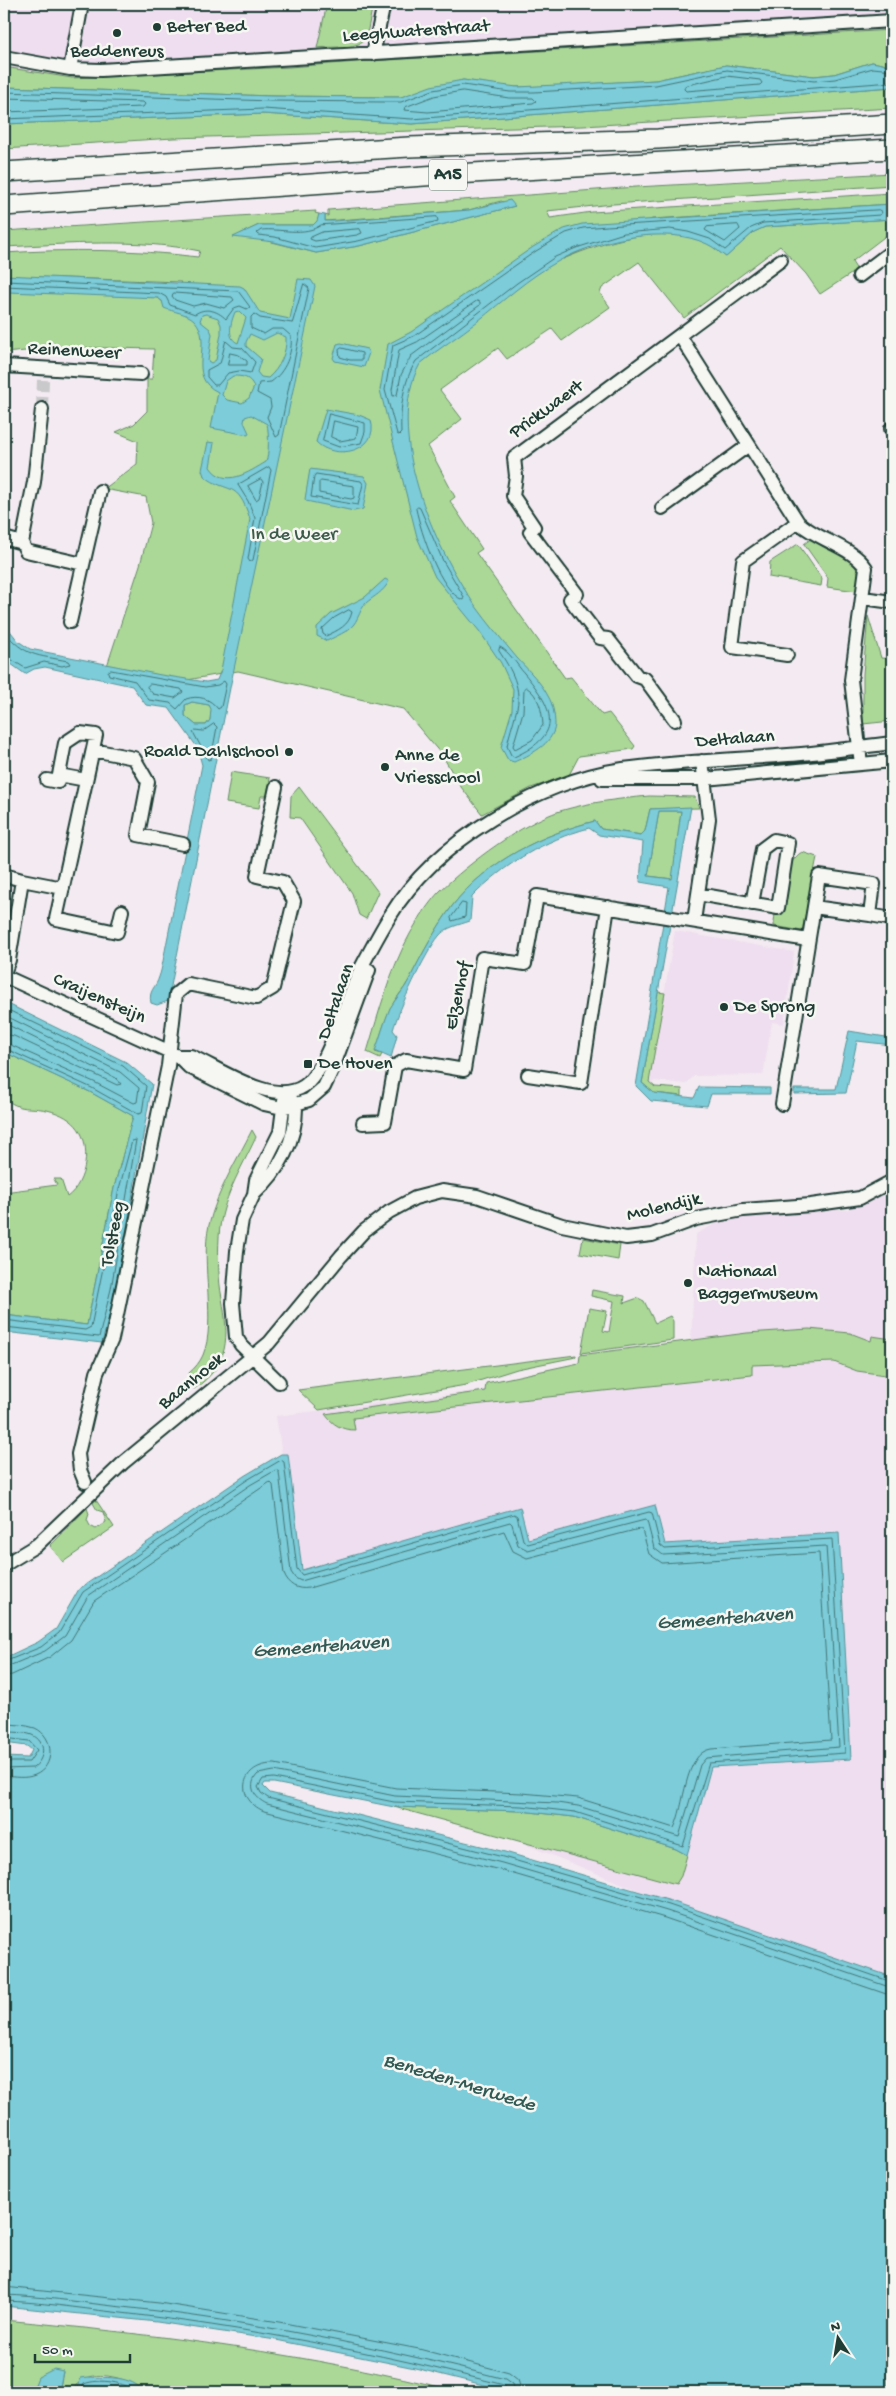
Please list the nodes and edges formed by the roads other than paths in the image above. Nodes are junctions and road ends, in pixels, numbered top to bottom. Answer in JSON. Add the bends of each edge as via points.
{"nodes":[{"id":1,"x":82,"y":4,"type":"edge"},
{"id":2,"x":384,"y":4,"type":"edge"},
{"id":3,"x":892,"y":21,"type":"edge"},
{"id":4,"x":373,"y":54,"type":"junction"},
{"id":5,"x":4,"y":57,"type":"edge"},
{"id":6,"x":70,"y":69,"type":"junction"},
{"id":7,"x":892,"y":124,"type":"edge"},
{"id":8,"x":892,"y":148,"type":"edge"},
{"id":9,"x":4,"y":172,"type":"edge"},
{"id":10,"x":4,"y":206,"type":"edge"},
{"id":11,"x":892,"y":251,"type":"edge"},
{"id":12,"x":781,"y":260,"type":"dead end"},
{"id":13,"x":859,"y":276,"type":"dead end"},
{"id":14,"x":680,"y":336,"type":"junction"},
{"id":15,"x":4,"y":366,"type":"edge"},
{"id":16,"x":142,"y":374,"type":"dead end"},
{"id":17,"x":42,"y":409,"type":"tunnel mouth"},
{"id":18,"x":749,"y":445,"type":"junction"},
{"id":19,"x":100,"y":490,"type":"dead end"},
{"id":20,"x":662,"y":508,"type":"dead end"},
{"id":21,"x":798,"y":522,"type":"junction"},
{"id":22,"x":4,"y":538,"type":"edge"},
{"id":23,"x":22,"y":543,"type":"junction"},
{"id":24,"x":82,"y":564,"type":"junction"},
{"id":25,"x":863,"y":598,"type":"junction"},
{"id":26,"x":892,"y":602,"type":"edge"},
{"id":27,"x":70,"y":622,"type":"dead end"},
{"id":28,"x":787,"y":655,"type":"dead end"},
{"id":29,"x":675,"y":720,"type":"dead end"},
{"id":30,"x":892,"y":744,"type":"edge"},
{"id":31,"x":859,"y":747,"type":"junction"},
{"id":32,"x":92,"y":750,"type":"junction"},
{"id":33,"x":702,"y":761,"type":"junction"},
{"id":34,"x":892,"y":761,"type":"edge"},
{"id":35,"x":861,"y":764,"type":"junction"},
{"id":36,"x":582,"y":779,"type":"junction"},
{"id":37,"x":705,"y":779,"type":"junction"},
{"id":38,"x":86,"y":780,"type":"junction"},
{"id":39,"x":276,"y":787,"type":"dead end"},
{"id":40,"x":183,"y":844,"type":"dead end"},
{"id":41,"x":4,"y":876,"type":"edge"},
{"id":42,"x":22,"y":880,"type":"junction"},
{"id":43,"x":63,"y":888,"type":"junction"},
{"id":44,"x":698,"y":894,"type":"junction"},
{"id":45,"x":752,"y":904,"type":"junction"},
{"id":46,"x":608,"y":907,"type":"junction"},
{"id":47,"x":814,"y":907,"type":"junction"},
{"id":48,"x":122,"y":911,"type":"dead end"},
{"id":49,"x":870,"y":915,"type":"junction"},
{"id":50,"x":892,"y":919,"type":"edge"},
{"id":51,"x":694,"y":921,"type":"junction"},
{"id":52,"x":808,"y":940,"type":"junction"},
{"id":53,"x":371,"y":952,"type":"junction"},
{"id":54,"x":4,"y":975,"type":"edge"},
{"id":55,"x":173,"y":1054,"type":"junction"},
{"id":56,"x":528,"y":1076,"type":"dead end"},
{"id":57,"x":285,"y":1093,"type":"junction"},
{"id":58,"x":782,"y":1104,"type":"dead end"},
{"id":59,"x":296,"y":1105,"type":"junction"},
{"id":60,"x":282,"y":1108,"type":"junction"},
{"id":61,"x":363,"y":1123,"type":"dead end"},
{"id":62,"x":892,"y":1181,"type":"edge"},
{"id":63,"x":254,"y":1194,"type":"junction"},
{"id":64,"x":389,"y":1212,"type":"joint"},
{"id":65,"x":253,"y":1356,"type":"junction"},
{"id":66,"x":279,"y":1382,"type":"dead end"},
{"id":67,"x":85,"y":1482,"type":"dead end"},
{"id":68,"x":4,"y":1565,"type":"edge"}],
"edges":[{"from":1,"to":6,"type":"street"},
{"from":2,"to":4,"type":"street"},
{"from":3,"to":4,"type":"street","name":"Leeghwaterstraat"},
{"from":4,"to":6,"type":"street","name":"Leeghwaterstraat","via":[[110,70]]},
{"from":5,"to":6,"type":"street","name":"Leeghwaterstraat"},
{"from":7,"to":9,"type":"highway","number":"A15","via":[[649,139],[409,147]]},
{"from":8,"to":10,"type":"highway","number":"A15","via":[[438,175]]},
{"from":11,"to":13,"type":"street"},
{"from":12,"to":14,"type":"street","name":"Prickwaert"},
{"from":14,"to":18,"type":"street"},
{"from":14,"to":29,"type":"street","name":"Prickwaert","via":[[514,458],[516,476],[512,496],[534,526],[530,532],[577,594],[570,599],[600,638],[608,639],[637,676],[645,679]]},
{"from":15,"to":16,"type":"street","name":"Reinenweer","via":[[43,374]]},
{"from":17,"to":23,"type":"street","via":[[34,482]]},
{"from":18,"to":20,"type":"street"},
{"from":18,"to":21,"type":"street"},
{"from":19,"to":24,"type":"street"},
{"from":21,"to":25,"type":"street","via":[[809,532],[860,559],[866,568]]},
{"from":21,"to":28,"type":"street","via":[[743,562],[732,647]]},
{"from":22,"to":23,"type":"street"},
{"from":23,"to":24,"type":"street","via":[[26,551]]},
{"from":24,"to":27,"type":"street"},
{"from":25,"to":26,"type":"street"},
{"from":25,"to":31,"type":"street","via":[[851,680]]},
{"from":30,"to":31,"type":"street","name":"Deltalaan"},
{"from":31,"to":33,"type":"street","name":"Deltalaan"},
{"from":31,"to":35,"type":"street"},
{"from":32,"to":38,"type":"street"},
{"from":32,"to":38,"type":"street","via":[[96,735],[80,733],[65,743],[53,777]]},
{"from":32,"to":40,"type":"street","via":[[134,758],[148,782],[138,835]]},
{"from":33,"to":36,"type":"street","name":"Deltalaan","via":[[621,769]]},
{"from":33,"to":37,"type":"street"},
{"from":34,"to":35,"type":"street","name":"Deltalaan"},
{"from":35,"to":37,"type":"street","name":"Deltalaan"},
{"from":36,"to":37,"type":"street","name":"Deltalaan"},
{"from":36,"to":53,"type":"street","name":"Deltalaan","via":[[520,804],[473,832],[432,863],[389,916]]},
{"from":37,"to":44,"type":"street","via":[[709,819]]},
{"from":38,"to":43,"type":"street"},
{"from":39,"to":55,"type":"street","name":"Tolsteeg","via":[[257,876],[283,882],[294,901],[273,988],[256,998],[188,984],[176,994]]},
{"from":41,"to":42,"type":"street"},
{"from":42,"to":43,"type":"street"},
{"from":42,"to":54,"type":"street"},
{"from":43,"to":48,"type":"street","via":[[56,919],[117,932]]},
{"from":44,"to":45,"type":"street"},
{"from":44,"to":51,"type":"street"},
{"from":45,"to":45,"type":"street","via":[[778,908],[788,842],[774,840],[762,849]]},
{"from":46,"to":51,"type":"street","name":"Elzenhof"},
{"from":46,"to":56,"type":"street","via":[[581,1083]]},
{"from":46,"to":61,"type":"street","name":"Elzenhof","via":[[538,896],[525,964],[482,958],[464,1070],[406,1060],[395,1066],[385,1122]]},
{"from":47,"to":49,"type":"street"},
{"from":47,"to":49,"type":"street","via":[[819,876],[874,884]]},
{"from":47,"to":52,"type":"street"},
{"from":49,"to":50,"type":"street"},
{"from":51,"to":52,"type":"street","name":"Elzenhof"},
{"from":52,"to":58,"type":"street"},
{"from":53,"to":57,"type":"street","name":"Deltalaan","via":[[318,1072],[302,1088]]},
{"from":53,"to":59,"type":"street","name":"Deltalaan","via":[[370,968],[333,1068],[324,1086],[309,1100]]},
{"from":54,"to":55,"type":"street","name":"Craijensteijn"},
{"from":55,"to":57,"type":"street","name":"Craijensteijn","via":[[191,1056],[268,1092]]},
{"from":55,"to":60,"type":"street","name":"Craijensteijn","via":[[189,1067],[258,1101]]},
{"from":55,"to":67,"type":"street","name":"Tolsteeg","via":[[112,1338],[97,1373],[78,1454]]},
{"from":57,"to":59,"type":"street"},
{"from":57,"to":60,"type":"street"},
{"from":59,"to":60,"type":"street","name":"Craijensteijn"},
{"from":59,"to":63,"type":"street","via":[[296,1123],[290,1144]]},
{"from":60,"to":63,"type":"street","via":[[280,1132],[256,1180]]},
{"from":62,"to":64,"type":"street","name":"Molendijk","via":[[860,1198],[743,1210],[696,1219],[637,1238],[570,1227],[477,1196],[442,1191],[415,1198]]},
{"from":63,"to":65,"type":"street","via":[[242,1220],[233,1303],[236,1337]]},
{"from":64,"to":65,"type":"street","name":"Baanhoek","via":[[358,1237],[269,1343]]},
{"from":65,"to":66,"type":"street"},
{"from":65,"to":68,"type":"street","name":"Baanhoek","via":[[124,1462],[36,1545]]}]}
